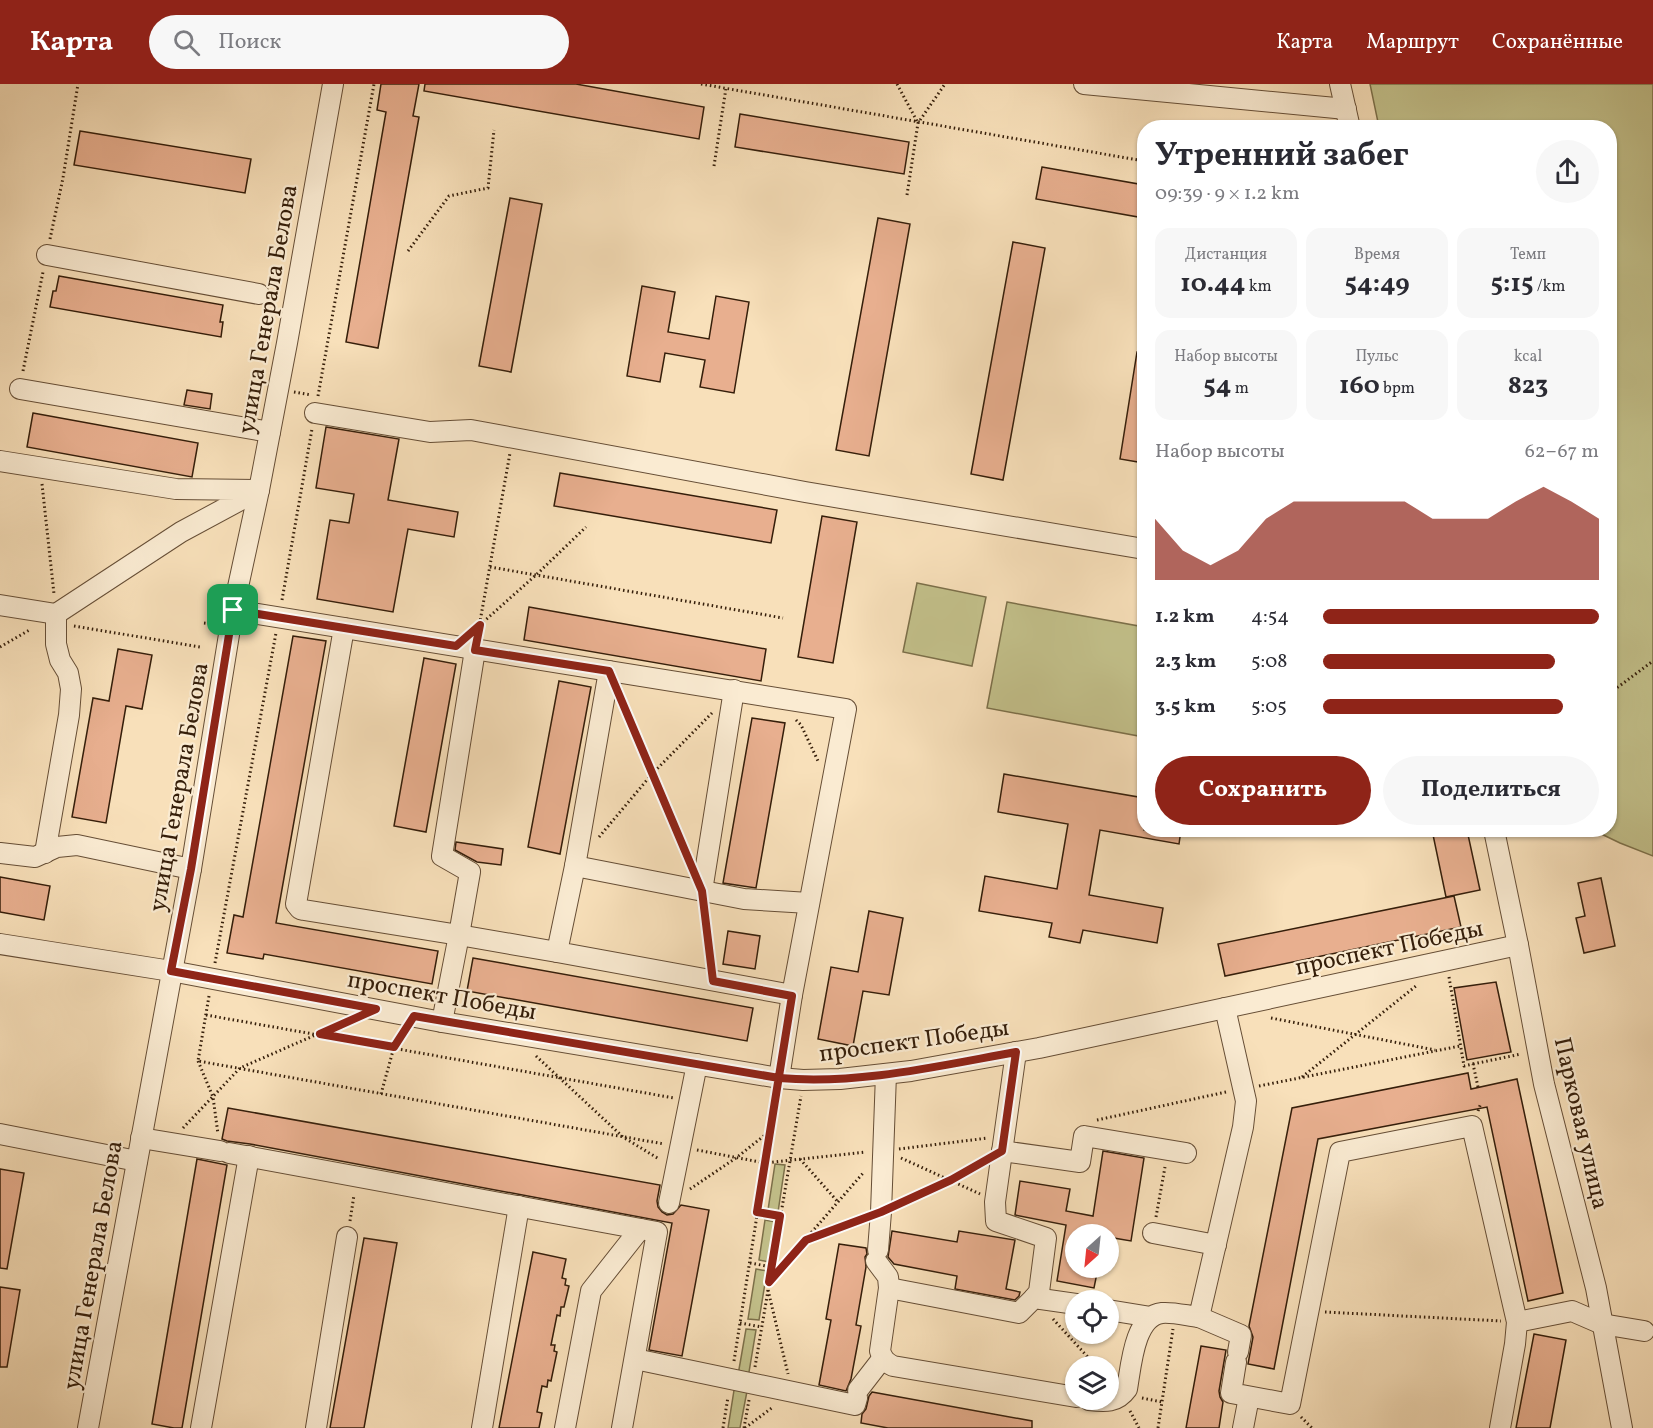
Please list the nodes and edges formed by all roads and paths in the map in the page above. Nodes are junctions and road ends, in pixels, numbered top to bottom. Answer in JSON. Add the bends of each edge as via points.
{"nodes":[{"id":1,"x":333,"y":84,"type":"edge"},
{"id":2,"x":701,"y":84,"type":"edge"},
{"id":3,"x":897,"y":84,"type":"edge"},
{"id":4,"x":945,"y":84,"type":"edge"},
{"id":5,"x":1084,"y":84,"type":"edge"},
{"id":6,"x":1340,"y":84,"type":"edge"},
{"id":7,"x":726,"y":88,"type":"junction"},
{"id":8,"x":1348,"y":118,"type":"edge"},
{"id":9,"x":918,"y":123,"type":"junction"},
{"id":10,"x":494,"y":130,"type":"dead end"},
{"id":11,"x":1137,"y":160,"type":"edge"},
{"id":12,"x":714,"y":166,"type":"dead end"},
{"id":13,"x":907,"y":195,"type":"dead end"},
{"id":14,"x":408,"y":250,"type":"dead end"},
{"id":15,"x":47,"y":255,"type":"dead end"},
{"id":16,"x":259,"y":294,"type":"dead end"},
{"id":17,"x":20,"y":389,"type":"dead end"},
{"id":18,"x":278,"y":389,"type":"junction"},
{"id":19,"x":316,"y":405,"type":"joint"},
{"id":20,"x":270,"y":432,"type":"junction"},
{"id":21,"x":512,"y":438,"type":"junction"},
{"id":22,"x":0,"y":461,"type":"edge"},
{"id":23,"x":40,"y":468,"type":"junction"},
{"id":24,"x":259,"y":490,"type":"junction"},
{"id":25,"x":586,"y":527,"type":"dead end"},
{"id":26,"x":1137,"y":548,"type":"edge"},
{"id":27,"x":490,"y":567,"type":"junction"},
{"id":28,"x":536,"y":575,"type":"junction"},
{"id":29,"x":0,"y":605,"type":"edge"},
{"id":30,"x":233,"y":610,"type":"junction"},
{"id":31,"x":783,"y":618,"type":"dead end"},
{"id":32,"x":56,"y":619,"type":"junction"},
{"id":33,"x":480,"y":625,"type":"junction"},
{"id":34,"x":344,"y":628,"type":"junction"},
{"id":35,"x":456,"y":646,"type":"junction"},
{"id":36,"x":0,"y":647,"type":"edge"},
{"id":37,"x":200,"y":647,"type":"dead end"},
{"id":38,"x":475,"y":650,"type":"junction"},
{"id":39,"x":1653,"y":661,"type":"edge"},
{"id":40,"x":609,"y":671,"type":"junction"},
{"id":41,"x":1617,"y":688,"type":"edge"},
{"id":42,"x":734,"y":690,"type":"junction"},
{"id":43,"x":622,"y":702,"type":"dead end"},
{"id":44,"x":794,"y":718,"type":"dead end"},
{"id":45,"x":652,"y":774,"type":"junction"},
{"id":46,"x":831,"y":787,"type":"junction"},
{"id":47,"x":1495,"y":837,"type":"edge"},
{"id":48,"x":598,"y":838,"type":"dead end"},
{"id":49,"x":0,"y":853,"type":"edge"},
{"id":50,"x":45,"y":853,"type":"junction"},
{"id":51,"x":575,"y":866,"type":"junction"},
{"id":52,"x":191,"y":869,"type":"junction"},
{"id":53,"x":702,"y":891,"type":"junction"},
{"id":54,"x":809,"y":903,"type":"junction"},
{"id":55,"x":459,"y":935,"type":"junction"},
{"id":56,"x":0,"y":944,"type":"edge"},
{"id":57,"x":1518,"y":945,"type":"junction"},
{"id":58,"x":557,"y":952,"type":"junction"},
{"id":59,"x":1447,"y":962,"type":"junction"},
{"id":60,"x":171,"y":971,"type":"junction"},
{"id":61,"x":713,"y":981,"type":"junction"},
{"id":62,"x":1420,"y":983,"type":"dead end"},
{"id":63,"x":792,"y":996,"type":"junction"},
{"id":64,"x":1225,"y":1008,"type":"junction"},
{"id":65,"x":206,"y":1015,"type":"dead end"},
{"id":66,"x":414,"y":1016,"type":"junction"},
{"id":67,"x":1269,"y":1017,"type":"dead end"},
{"id":68,"x":348,"y":1021,"type":"dead end"},
{"id":69,"x":442,"y":1022,"type":"junction"},
{"id":70,"x":320,"y":1034,"type":"junction"},
{"id":71,"x":1357,"y":1034,"type":"junction"},
{"id":72,"x":1460,"y":1046,"type":"junction"},
{"id":73,"x":394,"y":1047,"type":"junction"},
{"id":74,"x":1437,"y":1050,"type":"junction"},
{"id":75,"x":1538,"y":1050,"type":"junction"},
{"id":76,"x":1016,"y":1052,"type":"junction"},
{"id":77,"x":536,"y":1056,"type":"dead end"},
{"id":78,"x":198,"y":1061,"type":"dead end"},
{"id":79,"x":697,"y":1064,"type":"junction"},
{"id":80,"x":1473,"y":1064,"type":"junction"},
{"id":81,"x":886,"y":1074,"type":"junction"},
{"id":82,"x":560,"y":1078,"type":"junction"},
{"id":83,"x":779,"y":1078,"type":"junction"},
{"id":84,"x":1300,"y":1078,"type":"junction"},
{"id":85,"x":803,"y":1080,"type":"junction"},
{"id":86,"x":1478,"y":1087,"type":"dead end"},
{"id":87,"x":1243,"y":1089,"type":"junction"},
{"id":88,"x":381,"y":1094,"type":"dead end"},
{"id":89,"x":213,"y":1097,"type":"junction"},
{"id":90,"x":690,"y":1101,"type":"junction"},
{"id":91,"x":770,"y":1130,"type":"junction"},
{"id":92,"x":0,"y":1134,"type":"edge"},
{"id":93,"x":1084,"y":1136,"type":"junction"},
{"id":94,"x":141,"y":1138,"type":"junction"},
{"id":95,"x":170,"y":1142,"type":"junction"},
{"id":96,"x":883,"y":1150,"type":"junction"},
{"id":97,"x":1002,"y":1151,"type":"junction"},
{"id":98,"x":224,"y":1152,"type":"junction"},
{"id":99,"x":1177,"y":1152,"type":"joint"},
{"id":100,"x":249,"y":1156,"type":"junction"},
{"id":101,"x":800,"y":1159,"type":"dead end"},
{"id":102,"x":137,"y":1161,"type":"junction"},
{"id":103,"x":676,"y":1169,"type":"junction"},
{"id":104,"x":358,"y":1176,"type":"junction"},
{"id":105,"x":951,"y":1180,"type":"junction"},
{"id":106,"x":838,"y":1202,"type":"junction"},
{"id":107,"x":995,"y":1202,"type":"junction"},
{"id":108,"x":519,"y":1206,"type":"junction"},
{"id":109,"x":757,"y":1212,"type":"junction"},
{"id":110,"x":881,"y":1212,"type":"junction"},
{"id":111,"x":780,"y":1216,"type":"junction"},
{"id":112,"x":658,"y":1221,"type":"junction"},
{"id":113,"x":1153,"y":1233,"type":"joint"},
{"id":114,"x":347,"y":1237,"type":"joint"},
{"id":115,"x":806,"y":1240,"type":"junction"},
{"id":116,"x":1216,"y":1245,"type":"junction"},
{"id":117,"x":749,"y":1263,"type":"junction"},
{"id":118,"x":772,"y":1267,"type":"junction"},
{"id":119,"x":769,"y":1282,"type":"junction"},
{"id":120,"x":888,"y":1287,"type":"junction"},
{"id":121,"x":768,"y":1288,"type":"junction"},
{"id":122,"x":1596,"y":1288,"type":"junction"},
{"id":123,"x":1034,"y":1298,"type":"junction"},
{"id":124,"x":1065,"y":1302,"type":"edge"},
{"id":125,"x":1308,"y":1311,"type":"junction"},
{"id":126,"x":1572,"y":1311,"type":"junction"},
{"id":127,"x":1119,"y":1312,"type":"edge"},
{"id":128,"x":1175,"y":1315,"type":"junction"},
{"id":129,"x":1151,"y":1317,"type":"junction"},
{"id":130,"x":1199,"y":1317,"type":"junction"},
{"id":131,"x":1517,"y":1322,"type":"junction"},
{"id":132,"x":740,"y":1323,"type":"junction"},
{"id":133,"x":1602,"y":1324,"type":"junction"},
{"id":134,"x":762,"y":1327,"type":"junction"},
{"id":135,"x":1644,"y":1331,"type":"dead end"},
{"id":136,"x":1087,"y":1356,"type":"edge"},
{"id":137,"x":635,"y":1359,"type":"junction"},
{"id":138,"x":882,"y":1359,"type":"junction"},
{"id":139,"x":731,"y":1379,"type":"junction"},
{"id":140,"x":752,"y":1384,"type":"junction"},
{"id":141,"x":792,"y":1392,"type":"junction"},
{"id":142,"x":1065,"y":1395,"type":"edge"},
{"id":143,"x":1119,"y":1397,"type":"edge"},
{"id":144,"x":1248,"y":1397,"type":"junction"},
{"id":145,"x":88,"y":1428,"type":"edge"},
{"id":146,"x":201,"y":1428,"type":"edge"},
{"id":147,"x":316,"y":1428,"type":"edge"},
{"id":148,"x":482,"y":1428,"type":"edge"},
{"id":149,"x":565,"y":1428,"type":"edge"},
{"id":150,"x":622,"y":1428,"type":"edge"},
{"id":151,"x":723,"y":1428,"type":"edge"},
{"id":152,"x":745,"y":1428,"type":"edge"},
{"id":153,"x":1158,"y":1428,"type":"edge"},
{"id":154,"x":1243,"y":1428,"type":"edge"},
{"id":155,"x":1500,"y":1428,"type":"edge"},
{"id":156,"x":1622,"y":1428,"type":"edge"}],
"edges":[{"from":1,"to":18,"type":"street","name":"улица Генерала Белова"},
{"from":2,"to":7,"type":"path"},
{"from":3,"to":9,"type":"path"},
{"from":4,"to":9,"type":"path"},
{"from":5,"to":8,"type":"street"},
{"from":6,"to":8,"type":"street"},
{"from":7,"to":9,"type":"path"},
{"from":7,"to":12,"type":"path"},
{"from":9,"to":11,"type":"path"},
{"from":9,"to":13,"type":"path"},
{"from":10,"to":14,"type":"path","via":[[488,188],[449,196]]},
{"from":15,"to":16,"type":"street"},
{"from":17,"to":20,"type":"street"},
{"from":18,"to":19,"type":"path"},
{"from":18,"to":20,"type":"street","name":"улица Генерала Белова"},
{"from":19,"to":21,"type":"street","via":[[430,432],[471,430]]},
{"from":20,"to":24,"type":"street","name":"улица Генерала Белова"},
{"from":21,"to":26,"type":"street"},
{"from":21,"to":27,"type":"path"},
{"from":22,"to":23,"type":"street"},
{"from":23,"to":24,"type":"street","via":[[176,489]]},
{"from":23,"to":32,"type":"path"},
{"from":24,"to":30,"type":"street","name":"улица Генерала Белова"},
{"from":24,"to":32,"type":"street","via":[[181,532]]},
{"from":25,"to":28,"type":"path"},
{"from":27,"to":28,"type":"path"},
{"from":27,"to":33,"type":"path"},
{"from":28,"to":31,"type":"path"},
{"from":28,"to":33,"type":"path"},
{"from":29,"to":32,"type":"street"},
{"from":30,"to":34,"type":"street"},
{"from":30,"to":52,"type":"street","name":"улица Генерала Белова"},
{"from":32,"to":36,"type":"path"},
{"from":32,"to":37,"type":"path"},
{"from":32,"to":50,"type":"street","via":[[56,645],[71,689]]},
{"from":33,"to":35,"type":"path"},
{"from":33,"to":38,"type":"path"},
{"from":34,"to":35,"type":"street"},
{"from":34,"to":55,"type":"street","via":[[296,904],[304,910]]},
{"from":35,"to":38,"type":"street"},
{"from":38,"to":40,"type":"street"},
{"from":38,"to":55,"type":"street","via":[[442,856],[470,872]]},
{"from":39,"to":41,"type":"path"},
{"from":40,"to":42,"type":"street"},
{"from":40,"to":51,"type":"street"},
{"from":42,"to":45,"type":"path"},
{"from":42,"to":46,"type":"street","via":[[846,709]]},
{"from":42,"to":53,"type":"street"},
{"from":43,"to":45,"type":"path"},
{"from":44,"to":46,"type":"path"},
{"from":45,"to":48,"type":"path"},
{"from":45,"to":53,"type":"path"},
{"from":46,"to":54,"type":"street"},
{"from":47,"to":57,"type":"street","name":"Парковая улица"},
{"from":49,"to":50,"type":"street","via":[[22,857]]},
{"from":50,"to":52,"type":"street","via":[[77,845]]},
{"from":51,"to":53,"type":"street"},
{"from":51,"to":58,"type":"street"},
{"from":52,"to":60,"type":"street","name":"улица Генерала Белова"},
{"from":53,"to":54,"type":"street","via":[[744,899]]},
{"from":53,"to":61,"type":"path"},
{"from":54,"to":63,"type":"street"},
{"from":55,"to":58,"type":"street"},
{"from":55,"to":69,"type":"street"},
{"from":56,"to":60,"type":"street","name":"проспект Победы"},
{"from":57,"to":59,"type":"street","name":"проспект Победы"},
{"from":57,"to":75,"type":"street","name":"Парковая улица"},
{"from":58,"to":61,"type":"street"},
{"from":59,"to":64,"type":"street","name":"проспект Победы"},
{"from":59,"to":72,"type":"path"},
{"from":60,"to":66,"type":"street","name":"проспект Победы"},
{"from":60,"to":94,"type":"street","name":"улица Генерала Белова"},
{"from":61,"to":63,"type":"street"},
{"from":62,"to":71,"type":"path"},
{"from":63,"to":83,"type":"street"},
{"from":64,"to":76,"type":"street","name":"проспект Победы"},
{"from":64,"to":87,"type":"street"},
{"from":65,"to":70,"type":"path"},
{"from":66,"to":69,"type":"street","name":"проспект Победы"},
{"from":66,"to":73,"type":"path"},
{"from":67,"to":71,"type":"path"},
{"from":68,"to":70,"type":"path"},
{"from":69,"to":79,"type":"street","name":"проспект Победы"},
{"from":70,"to":73,"type":"path"},
{"from":70,"to":89,"type":"path","via":[[240,1068]]},
{"from":71,"to":74,"type":"path"},
{"from":71,"to":84,"type":"path"},
{"from":72,"to":74,"type":"path"},
{"from":72,"to":80,"type":"path","via":[[1464,1066]]},
{"from":73,"to":82,"type":"path"},
{"from":73,"to":88,"type":"path"},
{"from":74,"to":84,"type":"path"},
{"from":75,"to":80,"type":"path"},
{"from":75,"to":122,"type":"street","name":"Парковая улица"},
{"from":76,"to":81,"type":"street","name":"проспект Победы"},
{"from":76,"to":97,"type":"street"},
{"from":77,"to":82,"type":"path"},
{"from":78,"to":89,"type":"path"},
{"from":79,"to":83,"type":"street","name":"проспект Победы"},
{"from":79,"to":90,"type":"street"},
{"from":80,"to":86,"type":"path"},
{"from":81,"to":85,"type":"street","name":"проспект Победы"},
{"from":81,"to":96,"type":"street"},
{"from":82,"to":90,"type":"path"},
{"from":82,"to":103,"type":"path","via":[[623,1137]]},
{"from":83,"to":85,"type":"street","name":"проспект Победы"},
{"from":83,"to":91,"type":"path"},
{"from":84,"to":87,"type":"path"},
{"from":85,"to":111,"type":"path"},
{"from":87,"to":93,"type":"path","via":[[1086,1122]]},
{"from":87,"to":116,"type":"street","via":[[1243,1127]]},
{"from":89,"to":95,"type":"path"},
{"from":89,"to":98,"type":"path"},
{"from":90,"to":103,"type":"street"},
{"from":91,"to":109,"type":"path"},
{"from":91,"to":112,"type":"path"},
{"from":92,"to":102,"type":"street"},
{"from":93,"to":97,"type":"street","via":[[1080,1162]]},
{"from":93,"to":99,"type":"street"},
{"from":94,"to":95,"type":"street"},
{"from":94,"to":102,"type":"street","name":"улица Генерала Белова"},
{"from":95,"to":98,"type":"street"},
{"from":96,"to":105,"type":"path"},
{"from":96,"to":106,"type":"path"},
{"from":96,"to":110,"type":"street"},
{"from":97,"to":105,"type":"path"},
{"from":97,"to":107,"type":"street"},
{"from":98,"to":100,"type":"street"},
{"from":99,"to":113,"type":"path"},
{"from":100,"to":104,"type":"street"},
{"from":100,"to":146,"type":"street"},
{"from":101,"to":106,"type":"path"},
{"from":102,"to":145,"type":"street","name":"улица Генерала Белова"},
{"from":103,"to":112,"type":"street"},
{"from":104,"to":108,"type":"street"},
{"from":104,"to":114,"type":"path"},
{"from":105,"to":107,"type":"path"},
{"from":105,"to":110,"type":"path"},
{"from":106,"to":115,"type":"path"},
{"from":107,"to":123,"type":"street","via":[[996,1221],[1046,1238],[1039,1292]]},
{"from":108,"to":112,"type":"street"},
{"from":108,"to":148,"type":"street"},
{"from":109,"to":111,"type":"path"},
{"from":109,"to":117,"type":"path"},
{"from":110,"to":115,"type":"path"},
{"from":110,"to":120,"type":"street","via":[[877,1256],[888,1277]]},
{"from":111,"to":118,"type":"path"},
{"from":112,"to":137,"type":"street"},
{"from":112,"to":149,"type":"street","via":[[591,1291]]},
{"from":113,"to":116,"type":"street"},
{"from":114,"to":147,"type":"street"},
{"from":115,"to":119,"type":"path"},
{"from":116,"to":130,"type":"street"},
{"from":117,"to":118,"type":"path"},
{"from":117,"to":132,"type":"path"},
{"from":118,"to":119,"type":"path"},
{"from":119,"to":121,"type":"path"},
{"from":120,"to":123,"type":"street","via":[[1019,1313]]},
{"from":120,"to":138,"type":"street"},
{"from":121,"to":134,"type":"path"},
{"from":121,"to":141,"type":"path"},
{"from":122,"to":126,"type":"street"},
{"from":122,"to":133,"type":"street","name":"Парковая улица"},
{"from":123,"to":124,"type":"street"},
{"from":123,"to":136,"type":"path"},
{"from":125,"to":131,"type":"path"},
{"from":125,"to":131,"type":"street","via":[[1340,1152],[1472,1126]]},
{"from":125,"to":144,"type":"street","via":[[1290,1404]]},
{"from":126,"to":131,"type":"street"},
{"from":126,"to":133,"type":"street"},
{"from":127,"to":129,"type":"street"},
{"from":128,"to":129,"type":"street","via":[[1162,1313]]},
{"from":128,"to":130,"type":"street"},
{"from":128,"to":153,"type":"path"},
{"from":129,"to":143,"type":"street","via":[[1137,1336],[1127,1389]]},
{"from":130,"to":144,"type":"street","via":[[1241,1335],[1231,1393]]},
{"from":131,"to":155,"type":"street"},
{"from":132,"to":134,"type":"path"},
{"from":132,"to":139,"type":"path"},
{"from":133,"to":135,"type":"street"},
{"from":133,"to":156,"type":"street","name":"Парковая улица"},
{"from":134,"to":140,"type":"path"},
{"from":137,"to":139,"type":"street"},
{"from":137,"to":150,"type":"street"},
{"from":138,"to":141,"type":"street","via":[[857,1394],[855,1405]]},
{"from":138,"to":142,"type":"street","via":[[893,1366]]},
{"from":139,"to":140,"type":"street"},
{"from":139,"to":151,"type":"path"},
{"from":140,"to":141,"type":"street"},
{"from":140,"to":152,"type":"path"},
{"from":141,"to":152,"type":"path"},
{"from":144,"to":154,"type":"street"}]}
